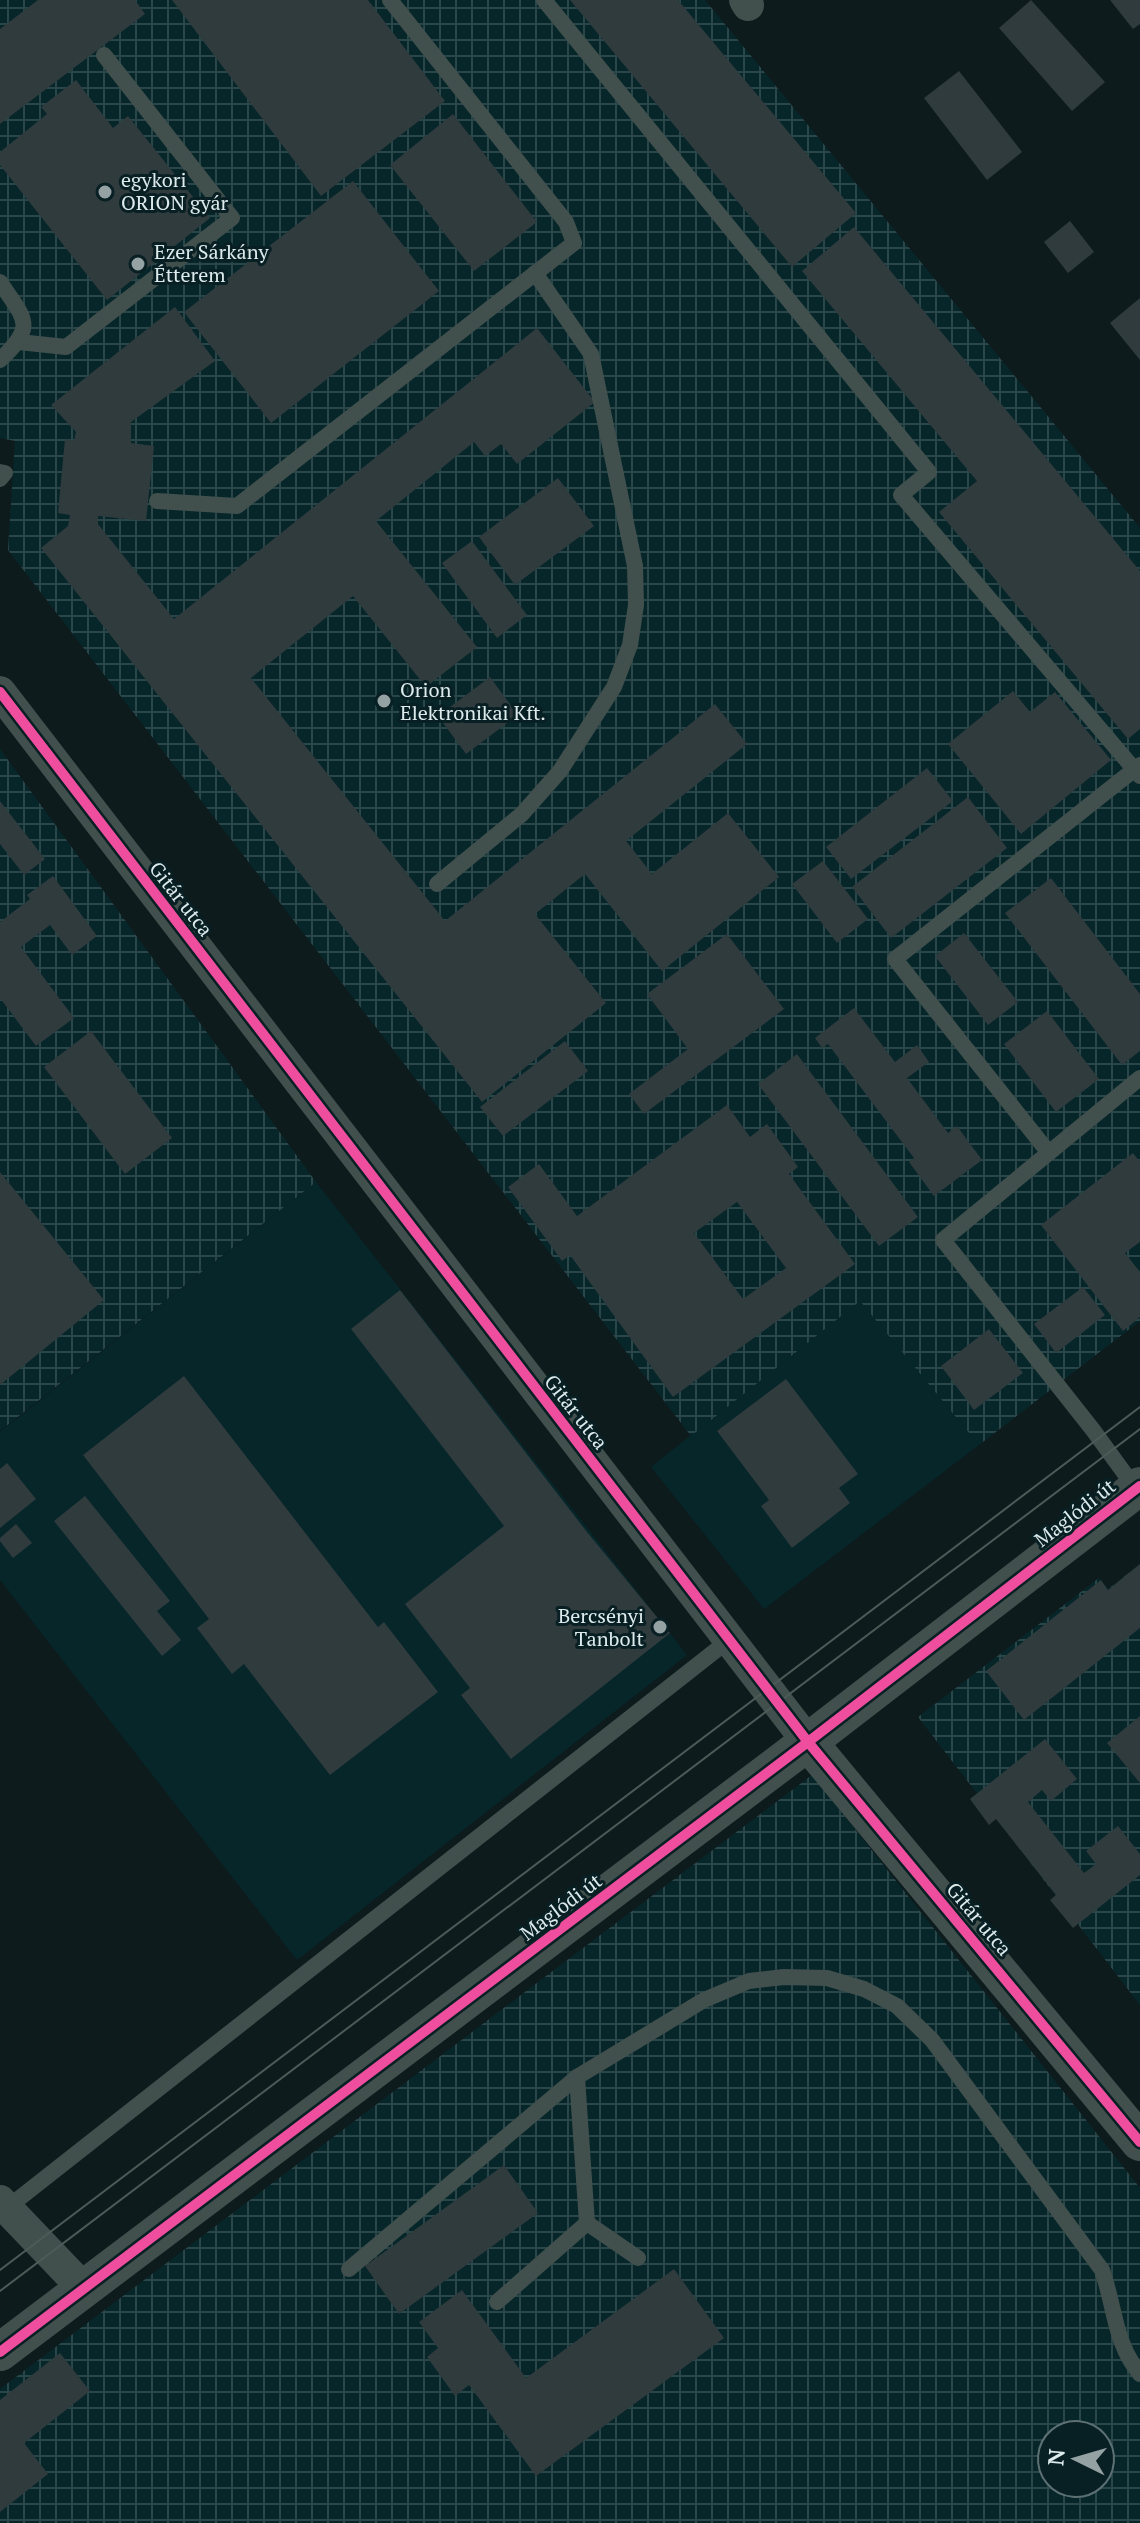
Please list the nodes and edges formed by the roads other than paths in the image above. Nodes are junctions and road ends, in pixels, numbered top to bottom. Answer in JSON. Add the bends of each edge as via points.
{"nodes":[{"id":1,"x":390,"y":0,"type":"edge"},
{"id":2,"x":544,"y":0,"type":"edge"},
{"id":3,"x":104,"y":55,"type":"dead end"},
{"id":4,"x":535,"y":273,"type":"junction"},
{"id":5,"x":0,"y":282,"type":"edge"},
{"id":6,"x":19,"y":342,"type":"junction"},
{"id":7,"x":0,"y":360,"type":"edge"},
{"id":8,"x":0,"y":472,"type":"edge"},
{"id":9,"x":0,"y":479,"type":"edge"},
{"id":10,"x":157,"y":501,"type":"dead end"},
{"id":11,"x":0,"y":692,"type":"edge"},
{"id":12,"x":1138,"y":770,"type":"edge"},
{"id":13,"x":437,"y":884,"type":"dead end"},
{"id":14,"x":1140,"y":1078,"type":"edge"},
{"id":15,"x":1049,"y":1153,"type":"junction"},
{"id":16,"x":1138,"y":1488,"type":"edge"},
{"id":17,"x":729,"y":1640,"type":"junction"},
{"id":18,"x":808,"y":1742,"type":"junction"},
{"id":19,"x":577,"y":2077,"type":"junction"},
{"id":20,"x":1140,"y":2142,"type":"edge"},
{"id":21,"x":3,"y":2204,"type":"edge"},
{"id":22,"x":587,"y":2223,"type":"junction"},
{"id":23,"x":638,"y":2258,"type":"dead end"},
{"id":24,"x":349,"y":2269,"type":"dead end"},
{"id":25,"x":85,"y":2290,"type":"junction"},
{"id":26,"x":497,"y":2302,"type":"dead end"},
{"id":27,"x":0,"y":2352,"type":"edge"},
{"id":28,"x":1140,"y":2374,"type":"edge"}],
"edges":[{"from":1,"to":4,"type":"lane","via":[[566,222],[574,243]]},
{"from":2,"to":12,"type":"lane","via":[[929,472],[901,495]]},
{"from":3,"to":6,"type":"lane","via":[[232,218],[66,347]]},
{"from":4,"to":10,"type":"lane","via":[[237,506]]},
{"from":4,"to":13,"type":"lane","via":[[591,354],[635,566],[630,645],[614,687],[560,771],[522,814]]},
{"from":5,"to":6,"type":"lane","via":[[21,314],[24,330]]},
{"from":6,"to":7,"type":"lane"},
{"from":8,"to":9,"type":"lane","via":[[5,473]]},
{"from":11,"to":17,"type":"street","name":"Gitár utca"},
{"from":12,"to":15,"type":"lane","via":[[895,959]]},
{"from":14,"to":15,"type":"lane"},
{"from":15,"to":16,"type":"lane","via":[[943,1240]]},
{"from":16,"to":18,"type":"street","name":"Maglódi út"},
{"from":17,"to":18,"type":"street","name":"Gitár utca"},
{"from":17,"to":21,"type":"lane"},
{"from":18,"to":20,"type":"street","name":"Gitár utca"},
{"from":18,"to":25,"type":"street","name":"Maglódi út"},
{"from":19,"to":22,"type":"lane"},
{"from":19,"to":24,"type":"lane"},
{"from":19,"to":28,"type":"lane","via":[[704,2000],[749,1981],[827,1978],[897,2006],[932,2040],[1102,2270],[1118,2338]]},
{"from":21,"to":25,"type":"street"},
{"from":22,"to":23,"type":"lane"},
{"from":22,"to":26,"type":"lane"},
{"from":25,"to":27,"type":"street","name":"Maglódi út"}]}
